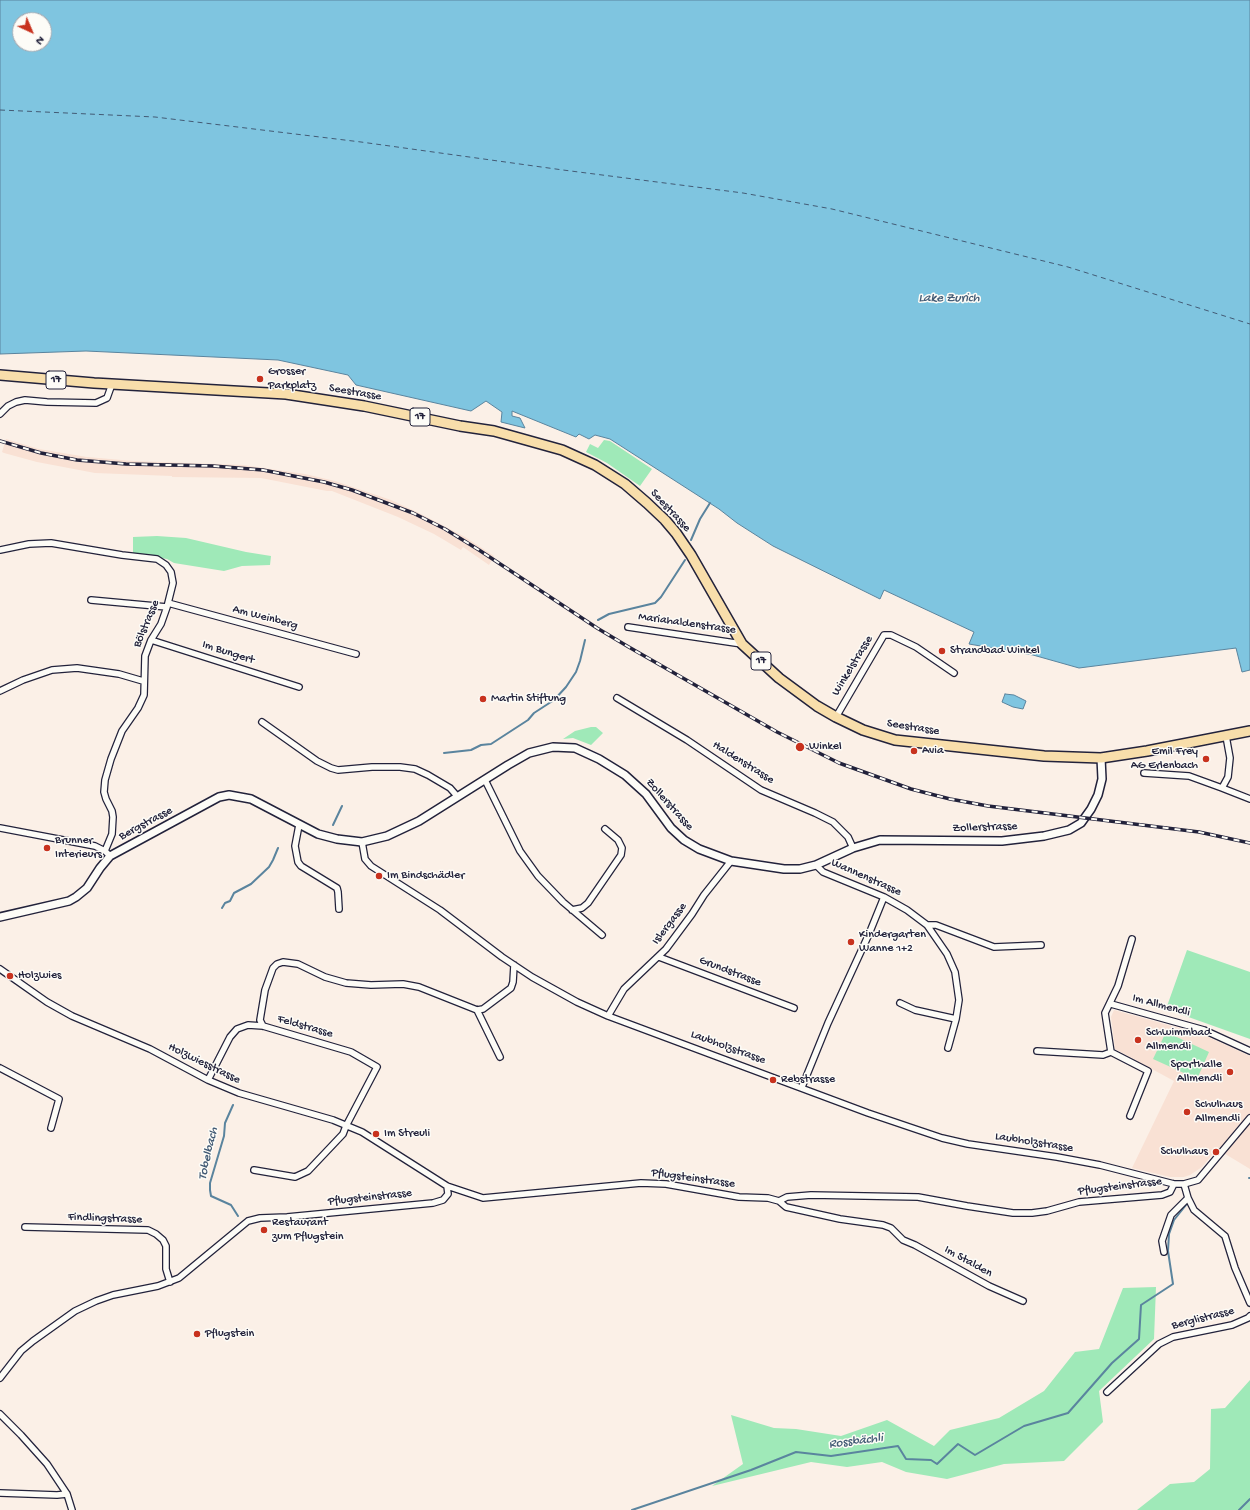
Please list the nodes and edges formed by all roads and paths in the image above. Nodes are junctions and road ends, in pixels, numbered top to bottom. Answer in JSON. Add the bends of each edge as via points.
{"nodes":[{"id":1,"x":0,"y":375,"type":"edge"},
{"id":2,"x":112,"y":384,"type":"junction"},
{"id":3,"x":0,"y":414,"type":"edge"},
{"id":4,"x":0,"y":550,"type":"edge"},
{"id":5,"x":91,"y":600,"type":"dead end"},
{"id":6,"x":168,"y":605,"type":"junction"},
{"id":7,"x":628,"y":627,"type":"dead end"},
{"id":8,"x":151,"y":640,"type":"junction"},
{"id":9,"x":742,"y":644,"type":"junction"},
{"id":10,"x":356,"y":654,"type":"dead end"},
{"id":11,"x":954,"y":672,"type":"dead end"},
{"id":12,"x":143,"y":681,"type":"junction"},
{"id":13,"x":299,"y":687,"type":"dead end"},
{"id":14,"x":0,"y":691,"type":"edge"},
{"id":15,"x":617,"y":698,"type":"dead end"},
{"id":16,"x":836,"y":717,"type":"junction"},
{"id":17,"x":262,"y":722,"type":"dead end"},
{"id":18,"x":1250,"y":731,"type":"edge"},
{"id":19,"x":1226,"y":736,"type":"junction"},
{"id":20,"x":1101,"y":758,"type":"junction"},
{"id":21,"x":1144,"y":773,"type":"dead end"},
{"id":22,"x":485,"y":780,"type":"junction"},
{"id":23,"x":1222,"y":788,"type":"junction"},
{"id":24,"x":457,"y":796,"type":"junction"},
{"id":25,"x":1250,"y":799,"type":"edge"},
{"id":26,"x":292,"y":821,"type":"joint"},
{"id":27,"x":299,"y":825,"type":"junction"},
{"id":28,"x":0,"y":828,"type":"edge"},
{"id":29,"x":605,"y":829,"type":"dead end"},
{"id":30,"x":362,"y":842,"type":"junction"},
{"id":31,"x":853,"y":848,"type":"junction"},
{"id":32,"x":108,"y":854,"type":"junction"},
{"id":33,"x":731,"y":860,"type":"junction"},
{"id":34,"x":816,"y":865,"type":"junction"},
{"id":35,"x":884,"y":896,"type":"junction"},
{"id":36,"x":339,"y":910,"type":"dead end"},
{"id":37,"x":572,"y":910,"type":"junction"},
{"id":38,"x":0,"y":917,"type":"edge"},
{"id":39,"x":927,"y":925,"type":"junction"},
{"id":40,"x":602,"y":935,"type":"dead end"},
{"id":41,"x":1132,"y":939,"type":"dead end"},
{"id":42,"x":1041,"y":945,"type":"dead end"},
{"id":43,"x":659,"y":957,"type":"junction"},
{"id":44,"x":514,"y":966,"type":"junction"},
{"id":45,"x":0,"y":969,"type":"edge"},
{"id":46,"x":900,"y":1003,"type":"dead end"},
{"id":47,"x":1110,"y":1004,"type":"junction"},
{"id":48,"x":794,"y":1008,"type":"dead end"},
{"id":49,"x":477,"y":1010,"type":"junction"},
{"id":50,"x":608,"y":1016,"type":"junction"},
{"id":51,"x":956,"y":1019,"type":"junction"},
{"id":52,"x":263,"y":1026,"type":"junction"},
{"id":53,"x":948,"y":1048,"type":"dead end"},
{"id":54,"x":1250,"y":1050,"type":"edge"},
{"id":55,"x":1037,"y":1051,"type":"dead end"},
{"id":56,"x":1111,"y":1052,"type":"junction"},
{"id":57,"x":500,"y":1057,"type":"dead end"},
{"id":58,"x":0,"y":1068,"type":"edge"},
{"id":59,"x":208,"y":1080,"type":"junction"},
{"id":60,"x":802,"y":1087,"type":"junction"},
{"id":61,"x":1130,"y":1116,"type":"dead end"},
{"id":62,"x":1250,"y":1118,"type":"edge"},
{"id":63,"x":346,"y":1126,"type":"junction"},
{"id":64,"x":51,"y":1128,"type":"dead end"},
{"id":65,"x":254,"y":1170,"type":"dead end"},
{"id":66,"x":1174,"y":1184,"type":"junction"},
{"id":67,"x":1184,"y":1184,"type":"junction"},
{"id":68,"x":447,"y":1186,"type":"junction"},
{"id":69,"x":1188,"y":1198,"type":"junction"},
{"id":70,"x":779,"y":1201,"type":"junction"},
{"id":71,"x":25,"y":1227,"type":"dead end"},
{"id":72,"x":903,"y":1240,"type":"joint"},
{"id":73,"x":1164,"y":1252,"type":"dead end"},
{"id":74,"x":170,"y":1282,"type":"junction"},
{"id":75,"x":1023,"y":1301,"type":"dead end"},
{"id":76,"x":1250,"y":1303,"type":"edge"},
{"id":77,"x":1250,"y":1316,"type":"edge"},
{"id":78,"x":0,"y":1378,"type":"edge"},
{"id":79,"x":1107,"y":1392,"type":"dead end"},
{"id":80,"x":0,"y":1414,"type":"edge"},
{"id":81,"x":0,"y":1493,"type":"edge"},
{"id":82,"x":66,"y":1494,"type":"junction"},
{"id":83,"x":72,"y":1510,"type":"edge"}],
"edges":[{"from":1,"to":2,"type":"main road","name":"Seestrasse","number":"17"},
{"from":2,"to":3,"type":"street","via":[[107,398],[96,403],[25,400],[8,406]]},
{"from":2,"to":9,"type":"main road","name":"Seestrasse","number":"17","via":[[278,393],[334,401],[494,431],[562,450],[595,465],[625,484],[665,520],[691,555]]},
{"from":4,"to":6,"type":"street","name":"Bölstrasse","via":[[51,542],[157,560],[166,565],[171,572],[173,583]]},
{"from":5,"to":6,"type":"street","name":"Am Weinberg"},
{"from":6,"to":8,"type":"street","name":"Bölstrasse","via":[[161,624]]},
{"from":6,"to":10,"type":"street","name":"Am Weinberg"},
{"from":7,"to":9,"type":"street","name":"Mariahaldenstrasse"},
{"from":8,"to":12,"type":"street","name":"Bölstrasse","via":[[145,656]]},
{"from":8,"to":13,"type":"street","name":"Im Bungert"},
{"from":9,"to":16,"type":"main road","name":"Seestrasse","number":"17","via":[[779,678]]},
{"from":11,"to":16,"type":"street","name":"Winkelstrasse","via":[[916,647],[884,635]]},
{"from":12,"to":14,"type":"street","via":[[119,674],[77,668],[52,670]]},
{"from":12,"to":32,"type":"street","name":"Bölstrasse","via":[[144,695],[122,731],[105,780],[104,792],[113,817]]},
{"from":15,"to":31,"type":"street","name":"Haldenstrasse","via":[[687,740],[762,790],[833,822],[848,838]]},
{"from":16,"to":20,"type":"main road","name":"Seestrasse","number":"17","via":[[863,730],[895,740],[1044,756]]},
{"from":17,"to":24,"type":"street","via":[[316,761],[330,768],[338,770],[400,766],[415,769],[450,788]]},
{"from":18,"to":19,"type":"main road","name":"Seestrasse","number":"17"},
{"from":19,"to":20,"type":"main road","name":"Seestrasse","number":"17"},
{"from":19,"to":23,"type":"street","via":[[1230,758],[1228,777]]},
{"from":20,"to":31,"type":"street","name":"Zollerstrasse","via":[[1102,779],[1098,796],[1081,823],[1069,830],[1002,841],[880,840]]},
{"from":21,"to":23,"type":"street","via":[[1188,776]]},
{"from":22,"to":24,"type":"street","name":"Zollerstrasse"},
{"from":22,"to":33,"type":"street","name":"Zollerstrasse","via":[[529,753],[553,747],[575,748],[624,775],[646,794],[671,828],[684,840],[700,850]]},
{"from":22,"to":37,"type":"street","via":[[520,850],[538,876]]},
{"from":23,"to":25,"type":"street"},
{"from":24,"to":30,"type":"street","name":"Zollerstrasse","via":[[419,821],[387,836]]},
{"from":26,"to":27,"type":"street","name":"Zollerstrasse"},
{"from":26,"to":32,"type":"street","name":"Bergstrasse","via":[[251,799],[229,795]]},
{"from":27,"to":30,"type":"street","name":"Zollerstrasse","via":[[328,837]]},
{"from":27,"to":36,"type":"street","via":[[295,846],[298,862],[338,889]]},
{"from":28,"to":32,"type":"street","via":[[95,846]]},
{"from":29,"to":37,"type":"street","via":[[618,840],[622,848],[621,855],[588,903],[582,908]]},
{"from":30,"to":44,"type":"street","name":"Laubholzstrasse","via":[[365,859],[371,866],[440,910]]},
{"from":31,"to":34,"type":"street","name":"Zollerstrasse"},
{"from":32,"to":38,"type":"street","name":"Bergstrasse","via":[[87,888],[76,897],[69,901]]},
{"from":33,"to":34,"type":"street","name":"Zollerstrasse","via":[[784,869]]},
{"from":33,"to":43,"type":"street","name":"Islergasse"},
{"from":34,"to":35,"type":"street","name":"Wannenstrasse","via":[[823,872]]},
{"from":35,"to":39,"type":"street","name":"Wannenstrasse"},
{"from":35,"to":60,"type":"street"},
{"from":37,"to":40,"type":"street"},
{"from":39,"to":42,"type":"street","name":"Wannenstrasse","via":[[936,925],[994,947]]},
{"from":39,"to":51,"type":"street","name":"Wannenstrasse","via":[[947,954],[955,972],[959,1000]]},
{"from":41,"to":47,"type":"street","name":"Im Allmendli"},
{"from":43,"to":48,"type":"street","name":"Grundstrasse"},
{"from":43,"to":50,"type":"street","name":"Islergasse","via":[[624,989]]},
{"from":44,"to":49,"type":"street","via":[[511,988],[483,1009]]},
{"from":44,"to":50,"type":"street","name":"Laubholzstrasse","via":[[553,990]]},
{"from":45,"to":59,"type":"street","name":"Holzwiesstrasse","via":[[59,1010],[150,1049]]},
{"from":46,"to":51,"type":"street","via":[[915,1010]]},
{"from":47,"to":54,"type":"street","name":"Im Allmendli","via":[[1204,1030]]},
{"from":47,"to":56,"type":"street","name":"Im Allmendli","via":[[1105,1013]]},
{"from":49,"to":52,"type":"street","name":"Feldstrasse","via":[[419,987],[403,984],[346,983],[325,977],[298,964],[283,962],[272,968],[265,990],[260,1020]]},
{"from":49,"to":57,"type":"street"},
{"from":50,"to":60,"type":"street","name":"Laubholzstrasse"},
{"from":51,"to":53,"type":"street","name":"Wannenstrasse"},
{"from":52,"to":59,"type":"street","via":[[248,1025],[238,1029],[230,1037]]},
{"from":52,"to":63,"type":"street","name":"Feldstrasse","via":[[351,1052],[377,1067]]},
{"from":55,"to":56,"type":"street","via":[[1102,1055]]},
{"from":56,"to":61,"type":"street","via":[[1148,1071]]},
{"from":58,"to":64,"type":"street","via":[[59,1099]]},
{"from":59,"to":63,"type":"street","name":"Holzwiesstrasse","via":[[239,1093]]},
{"from":60,"to":66,"type":"street","name":"Laubholzstrasse","via":[[942,1138],[1100,1165]]},
{"from":62,"to":67,"type":"street","via":[[1198,1180]]},
{"from":63,"to":65,"type":"street","via":[[343,1134],[306,1172],[295,1177]]},
{"from":63,"to":68,"type":"street","name":"Holzwiesstrasse","via":[[370,1136]]},
{"from":66,"to":67,"type":"street","name":"Laubholzstrasse"},
{"from":66,"to":70,"type":"street","name":"Pflugsteinstrasse","via":[[1170,1192],[1162,1195],[1079,1202],[1032,1213],[1013,1213],[918,1197],[811,1195],[787,1197]]},
{"from":67,"to":69,"type":"street","name":"Berglistrasse"},
{"from":68,"to":70,"type":"street","name":"Pflugsteinstrasse","via":[[487,1198],[642,1183],[666,1184]]},
{"from":68,"to":74,"type":"street","name":"Pflugsteinstrasse","via":[[448,1194],[443,1200],[433,1203],[250,1220],[190,1270]]},
{"from":69,"to":73,"type":"street","via":[[1171,1215],[1162,1241]]},
{"from":69,"to":76,"type":"street","name":"Berglistrasse","via":[[1194,1210],[1225,1236]]},
{"from":70,"to":72,"type":"street","name":"Pflugsteinstrasse","via":[[786,1207],[883,1225],[891,1228]]},
{"from":71,"to":74,"type":"street","name":"Findlingstrasse","via":[[148,1230],[163,1240],[166,1246],[166,1269]]},
{"from":72,"to":75,"type":"street","name":"Im Stalden"},
{"from":74,"to":78,"type":"street","name":"Pflugsteinstrasse","via":[[113,1295],[75,1311],[21,1351]]},
{"from":77,"to":79,"type":"street","name":"Berglistrasse","via":[[1232,1325],[1173,1337],[1159,1344]]},
{"from":80,"to":82,"type":"street","via":[[36,1450]]},
{"from":81,"to":82,"type":"street"},
{"from":82,"to":83,"type":"street"}]}
